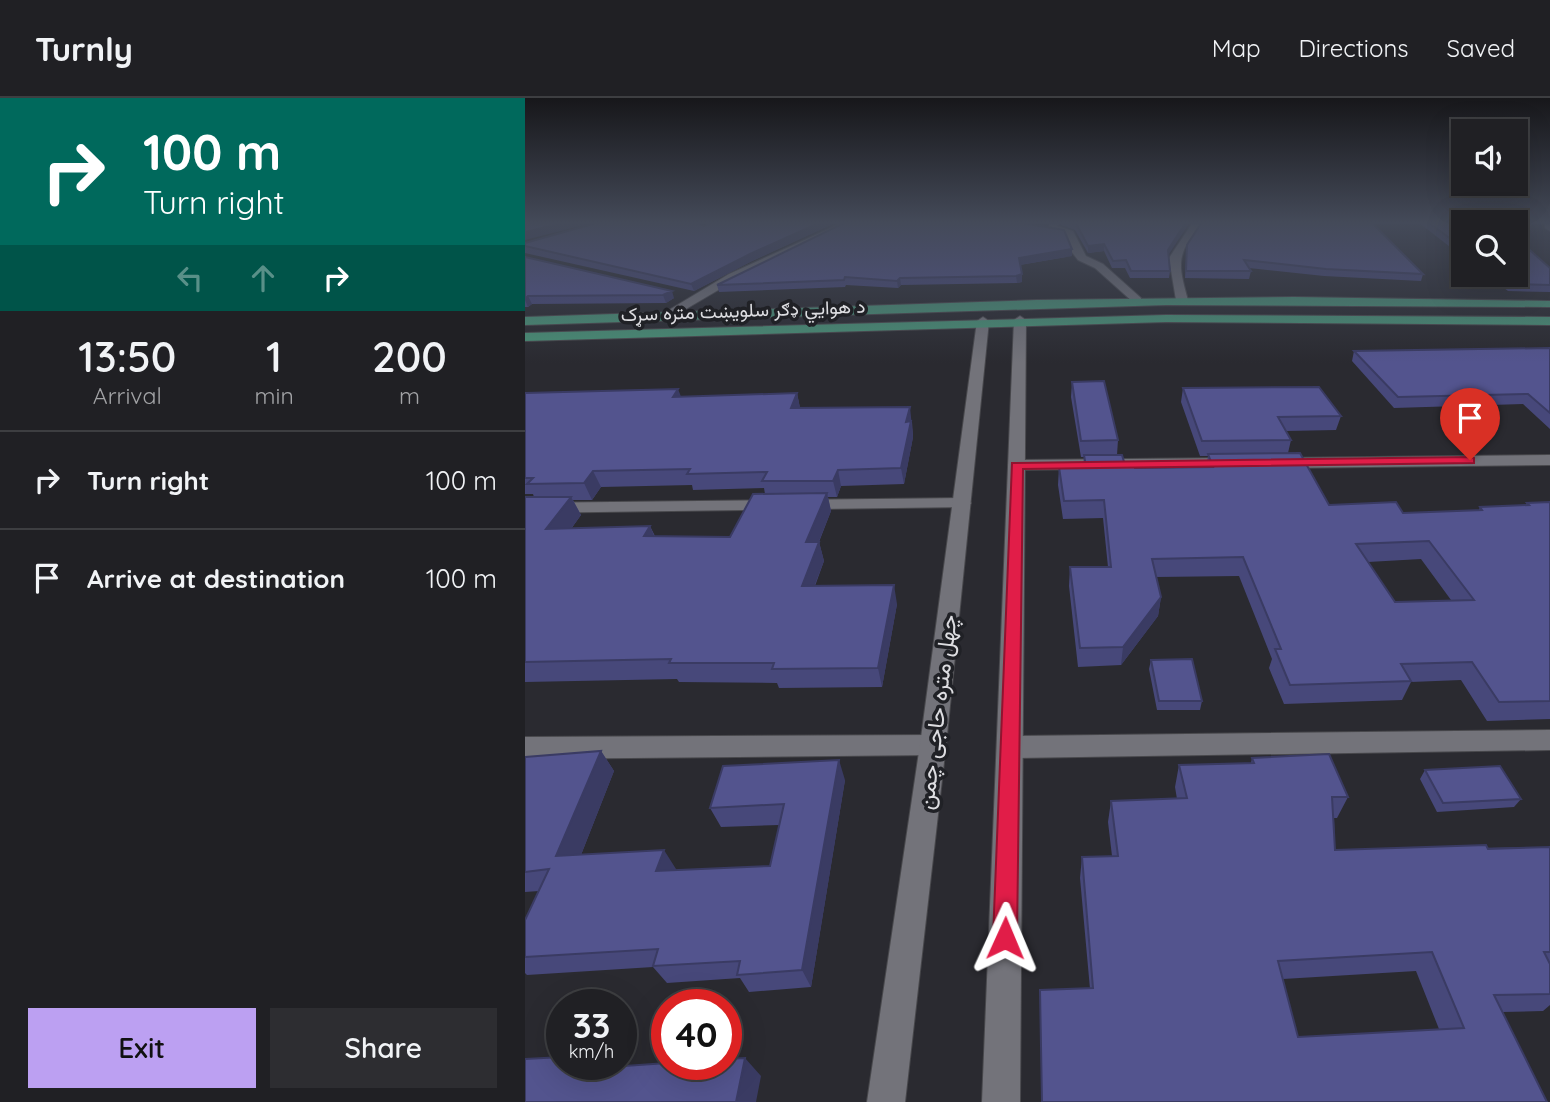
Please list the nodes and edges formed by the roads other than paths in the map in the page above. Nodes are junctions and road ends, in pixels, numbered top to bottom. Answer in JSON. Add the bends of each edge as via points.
{"nodes":[{"id":1,"x":749,"y":269,"type":"edge"},
{"id":2,"x":1102,"y":269,"type":"edge"},
{"id":3,"x":1174,"y":269,"type":"edge"},
{"id":4,"x":680,"y":294,"type":"edge"},
{"id":5,"x":694,"y":297,"type":"junction"},
{"id":6,"x":1137,"y":300,"type":"junction"},
{"id":7,"x":1182,"y":300,"type":"junction"},
{"id":8,"x":1550,"y":304,"type":"edge"},
{"id":9,"x":665,"y":316,"type":"junction"},
{"id":10,"x":1020,"y":320,"type":"junction"},
{"id":11,"x":525,"y":321,"type":"edge"},
{"id":12,"x":983,"y":321,"type":"junction"},
{"id":13,"x":1550,"y":321,"type":"edge"},
{"id":14,"x":525,"y":337,"type":"edge"},
{"id":15,"x":1550,"y":460,"type":"edge"},
{"id":16,"x":1016,"y":465,"type":"junction"},
{"id":17,"x":962,"y":503,"type":"junction"},
{"id":18,"x":525,"y":508,"type":"edge"},
{"id":19,"x":1550,"y":740,"type":"edge"},
{"id":20,"x":933,"y":745,"type":"junction"},
{"id":21,"x":1010,"y":747,"type":"junction"},
{"id":22,"x":525,"y":748,"type":"edge"},
{"id":23,"x":886,"y":1102,"type":"edge"},
{"id":24,"x":1001,"y":1102,"type":"edge"}],
"edges":[{"from":1,"to":5,"type":"street"},
{"from":2,"to":6,"type":"street"},
{"from":3,"to":7,"type":"street"},
{"from":4,"to":5,"type":"street"},
{"from":5,"to":9,"type":"street"},
{"from":6,"to":7,"type":"main road"},
{"from":6,"to":9,"type":"main road"},
{"from":7,"to":8,"type":"main road"},
{"from":9,"to":11,"type":"main road"},
{"from":10,"to":12,"type":"main road","name":"د هوايي ډګر سلویښت متره سړک"},
{"from":10,"to":13,"type":"main road","name":"د هوايي ډګر سلویښت متره سړک","via":[[1355,317]]},
{"from":10,"to":16,"type":"street"},
{"from":12,"to":14,"type":"main road","name":"د هوايي ډګر سلویښت متره سړک"},
{"from":12,"to":17,"type":"street","name":"چهل متره حاجی چمن"},
{"from":15,"to":16,"type":"street"},
{"from":16,"to":21,"type":"street"},
{"from":17,"to":18,"type":"street"},
{"from":17,"to":20,"type":"street","name":"چهل متره حاجی چمن"},
{"from":19,"to":21,"type":"street"},
{"from":20,"to":22,"type":"street"},
{"from":20,"to":23,"type":"street","name":"چهل متره حاجی چمن"},
{"from":21,"to":24,"type":"street"}]}
